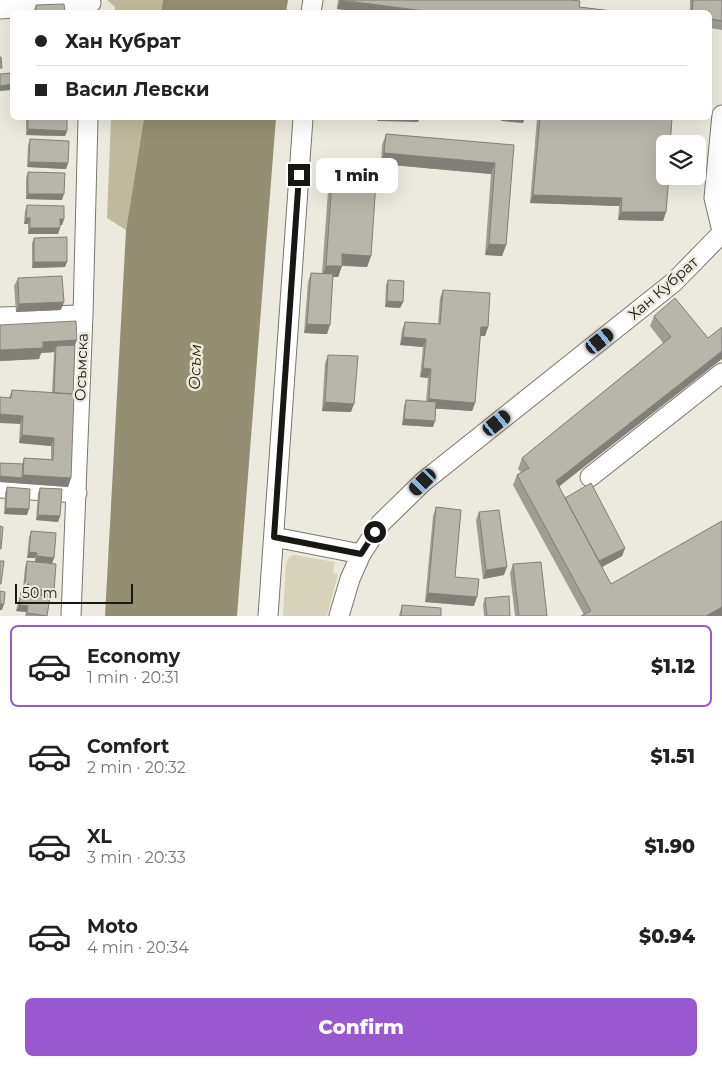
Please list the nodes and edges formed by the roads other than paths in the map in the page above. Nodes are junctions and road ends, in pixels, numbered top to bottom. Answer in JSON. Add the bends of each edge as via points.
{"nodes":[{"id":1,"x":91,"y":5,"type":"edge"},
{"id":2,"x":0,"y":9,"type":"edge"},
{"id":3,"x":722,"y":115,"type":"edge"},
{"id":4,"x":88,"y":120,"type":"edge"},
{"id":5,"x":303,"y":120,"type":"edge"},
{"id":6,"x":722,"y":232,"type":"edge"},
{"id":7,"x":83,"y":315,"type":"junction"},
{"id":8,"x":0,"y":317,"type":"edge"},
{"id":9,"x":722,"y":373,"type":"edge"},
{"id":10,"x":590,"y":477,"type":"dead end"},
{"id":11,"x":0,"y":488,"type":"edge"},
{"id":12,"x":77,"y":492,"type":"junction"},
{"id":13,"x":274,"y":537,"type":"junction"},
{"id":14,"x":361,"y":554,"type":"junction"},
{"id":15,"x":70,"y":616,"type":"edge"},
{"id":16,"x":268,"y":616,"type":"edge"},
{"id":17,"x":339,"y":616,"type":"edge"}],
"edges":[{"from":1,"to":2,"type":"street"},
{"from":3,"to":6,"type":"street","via":[[714,198]]},
{"from":4,"to":7,"type":"street","name":"Осъмска"},
{"from":5,"to":13,"type":"street"},
{"from":6,"to":14,"type":"street","name":"Хан Кубрат","via":[[674,282],[423,482],[381,523]]},
{"from":7,"to":8,"type":"street"},
{"from":7,"to":12,"type":"street","name":"Осъмска"},
{"from":9,"to":10,"type":"street"},
{"from":11,"to":12,"type":"street"},
{"from":12,"to":15,"type":"street","name":"Осъмска"},
{"from":13,"to":14,"type":"street"},
{"from":13,"to":16,"type":"street"},
{"from":14,"to":17,"type":"street","name":"Хан Кубрат"}]}
